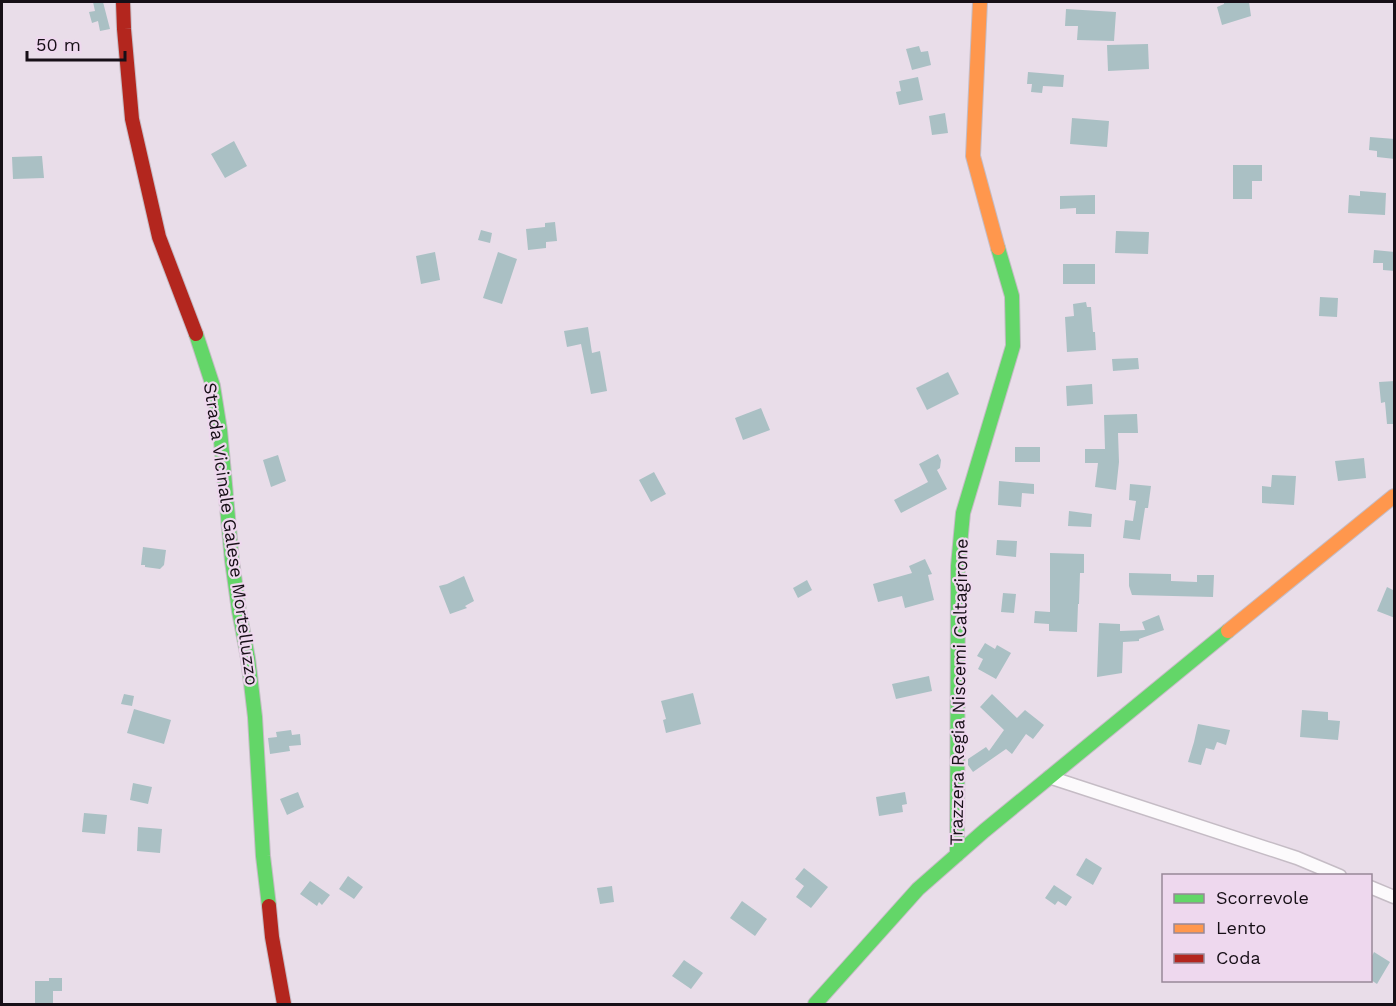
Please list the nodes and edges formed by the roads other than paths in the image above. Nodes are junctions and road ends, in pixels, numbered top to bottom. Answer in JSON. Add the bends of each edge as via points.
{"nodes":[{"id":1,"x":123,"y":2,"type":"edge"},
{"id":2,"x":980,"y":2,"type":"edge"},
{"id":3,"x":1395,"y":496,"type":"edge"},
{"id":4,"x":1049,"y":777,"type":"junction"},
{"id":5,"x":957,"y":855,"type":"junction"},
{"id":6,"x":1335,"y":874,"type":"edge"},
{"id":7,"x":1372,"y":888,"type":"edge"},
{"id":8,"x":1395,"y":897,"type":"edge"},
{"id":9,"x":284,"y":1005,"type":"edge"},
{"id":10,"x":816,"y":1005,"type":"edge"}],
"edges":[{"from":1,"to":9,"type":"street","name":"Strada Vicinale Galese Mortelluzzo","via":[[132,118],[159,237],[213,386],[232,561],[255,717],[272,937]]},
{"from":2,"to":5,"type":"street","name":"Trazzera Regia Niscemi Caltagirone","via":[[973,156],[1012,296],[1013,346],[963,513],[958,566]]},
{"from":3,"to":4,"type":"street"},
{"from":4,"to":5,"type":"street"},
{"from":4,"to":6,"type":"street"},
{"from":5,"to":10,"type":"street","via":[[918,889]]},
{"from":7,"to":8,"type":"street"}]}
